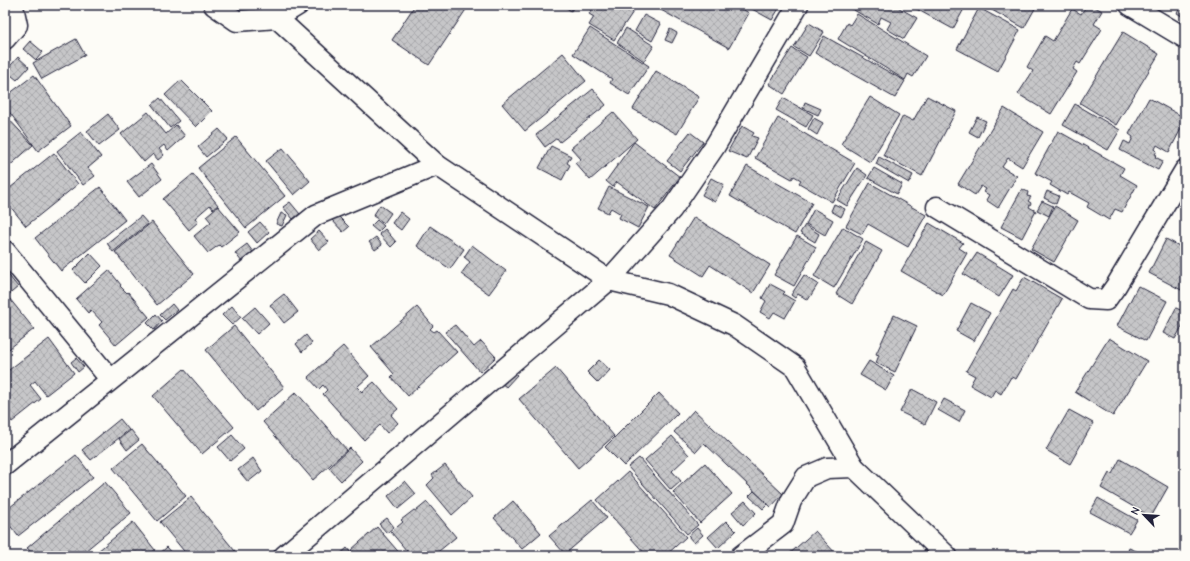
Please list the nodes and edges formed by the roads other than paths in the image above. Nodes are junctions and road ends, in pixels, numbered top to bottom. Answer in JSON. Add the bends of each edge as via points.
{"nodes":[{"id":1,"x":11,"y":5,"type":"edge"},
{"id":2,"x":214,"y":5,"type":"edge"},
{"id":3,"x":298,"y":5,"type":"edge"},
{"id":4,"x":798,"y":5,"type":"edge"},
{"id":5,"x":1130,"y":5,"type":"edge"},
{"id":6,"x":277,"y":18,"type":"junction"},
{"id":7,"x":1185,"y":38,"type":"edge"},
{"id":8,"x":5,"y":39,"type":"edge"},
{"id":9,"x":437,"y":165,"type":"junction"},
{"id":10,"x":1185,"y":170,"type":"edge"},
{"id":11,"x":937,"y":207,"type":"dead end"},
{"id":12,"x":5,"y":251,"type":"edge"},
{"id":13,"x":608,"y":280,"type":"junction"},
{"id":14,"x":110,"y":379,"type":"junction"},
{"id":15,"x":5,"y":465,"type":"edge"},
{"id":16,"x":854,"y":467,"type":"junction"},
{"id":17,"x":284,"y":556,"type":"edge"},
{"id":18,"x":741,"y":556,"type":"edge"},
{"id":19,"x":947,"y":556,"type":"edge"}],
"edges":[{"from":1,"to":8,"type":"street","via":[[17,25]]},
{"from":2,"to":6,"type":"street","via":[[237,21]]},
{"from":3,"to":6,"type":"street"},
{"from":4,"to":13,"type":"street","via":[[715,146],[672,210]]},
{"from":5,"to":7,"type":"street"},
{"from":6,"to":9,"type":"street"},
{"from":9,"to":13,"type":"street"},
{"from":9,"to":14,"type":"street","via":[[316,215]]},
{"from":10,"to":11,"type":"street","via":[[1106,300],[1089,299]]},
{"from":12,"to":14,"type":"street"},
{"from":13,"to":16,"type":"street","via":[[668,294],[728,322],[794,367]]},
{"from":13,"to":17,"type":"street"},
{"from":14,"to":15,"type":"street"},
{"from":16,"to":18,"type":"street","via":[[827,468],[806,477],[791,501],[783,524]]},
{"from":16,"to":19,"type":"street"}]}
